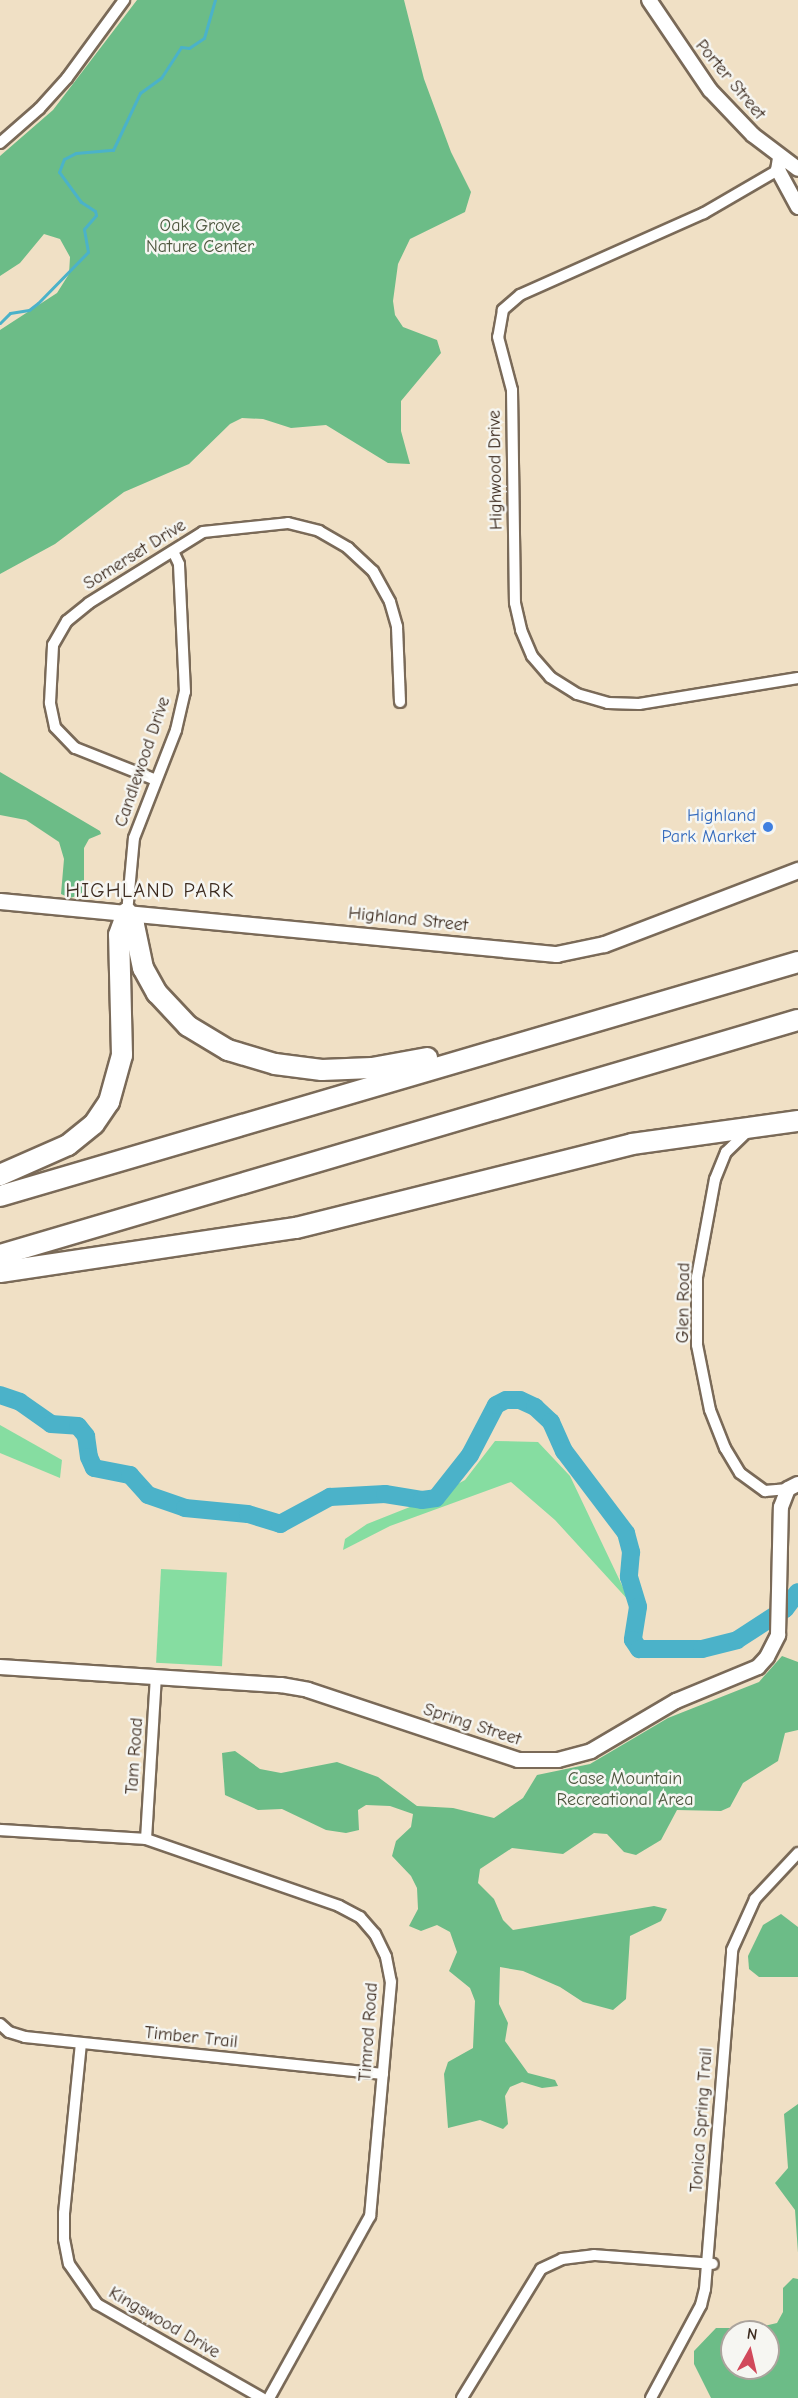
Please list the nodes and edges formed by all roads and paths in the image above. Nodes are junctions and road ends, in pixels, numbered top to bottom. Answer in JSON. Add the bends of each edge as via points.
{"nodes":[{"id":1,"x":124,"y":0,"type":"edge"},
{"id":2,"x":649,"y":0,"type":"edge"},
{"id":3,"x":0,"y":143,"type":"edge"},
{"id":4,"x":779,"y":164,"type":"junction"},
{"id":5,"x":798,"y":169,"type":"edge"},
{"id":6,"x":798,"y":207,"type":"edge"},
{"id":7,"x":173,"y":551,"type":"junction"},
{"id":8,"x":798,"y":678,"type":"edge"},
{"id":9,"x":400,"y":702,"type":"dead end"},
{"id":10,"x":156,"y":780,"type":"junction"},
{"id":11,"x":798,"y":870,"type":"edge"},
{"id":12,"x":0,"y":901,"type":"edge"},
{"id":13,"x":127,"y":913,"type":"junction"},
{"id":14,"x":798,"y":962,"type":"edge"},
{"id":15,"x":798,"y":1020,"type":"edge"},
{"id":16,"x":518,"y":1043,"type":"junction"},
{"id":17,"x":798,"y":1121,"type":"edge"},
{"id":18,"x":758,"y":1125,"type":"junction"},
{"id":19,"x":0,"y":1175,"type":"edge"},
{"id":20,"x":0,"y":1196,"type":"edge"},
{"id":21,"x":0,"y":1255,"type":"edge"},
{"id":22,"x":0,"y":1272,"type":"edge"},
{"id":23,"x":793,"y":1487,"type":"edge"},
{"id":24,"x":0,"y":1667,"type":"edge"},
{"id":25,"x":156,"y":1676,"type":"junction"},
{"id":26,"x":0,"y":1830,"type":"edge"},
{"id":27,"x":146,"y":1839,"type":"junction"},
{"id":28,"x":798,"y":1853,"type":"edge"},
{"id":29,"x":0,"y":2024,"type":"edge"},
{"id":30,"x":81,"y":2043,"type":"junction"},
{"id":31,"x":383,"y":2074,"type":"junction"},
{"id":32,"x":710,"y":2264,"type":"junction"},
{"id":33,"x":262,"y":2398,"type":"edge"},
{"id":34,"x":269,"y":2398,"type":"edge"},
{"id":35,"x":462,"y":2398,"type":"edge"},
{"id":36,"x":651,"y":2398,"type":"edge"}],
"edges":[{"from":1,"to":3,"type":"street","via":[[60,86]]},
{"from":2,"to":4,"type":"street","name":"Porter Street","via":[[710,90]]},
{"from":4,"to":5,"type":"street","name":"Porter Street"},
{"from":4,"to":6,"type":"street"},
{"from":4,"to":8,"type":"street","name":"Highwood Drive","via":[[704,213],[520,295],[502,310],[498,337],[512,390],[515,603],[520,630],[532,656],[550,677],[577,694],[608,703],[639,704]]},
{"from":7,"to":9,"type":"street","name":"Somerset Drive","via":[[203,532],[288,524],[319,531],[348,548],[373,571],[390,602],[397,627]]},
{"from":7,"to":10,"type":"street","name":"Candlewood Drive","via":[[179,564],[185,692],[176,730]]},
{"from":7,"to":10,"type":"street","name":"Somerset Drive","via":[[74,615],[53,645],[50,703],[55,727],[75,748]]},
{"from":10,"to":13,"type":"street","name":"Candlewood Drive","via":[[134,838]]},
{"from":11,"to":13,"type":"main road","name":"Highland Street","via":[[604,944],[556,954]]},
{"from":12,"to":13,"type":"main road","name":"Highland Street"},
{"from":13,"to":16,"type":"highway","via":[[134,925],[143,968],[169,1008],[209,1040],[255,1060],[345,1070]]},
{"from":13,"to":19,"type":"highway","via":[[119,935],[122,1055],[109,1102],[94,1124],[69,1145]]},
{"from":14,"to":16,"type":"highway"},
{"from":15,"to":21,"type":"highway"},
{"from":16,"to":20,"type":"highway"},
{"from":17,"to":18,"type":"highway"},
{"from":18,"to":22,"type":"highway","via":[[615,1148],[296,1228]]},
{"from":18,"to":23,"type":"street","name":"Glen Road","via":[[736,1140],[720,1163],[697,1277],[697,1345],[710,1410],[740,1473],[755,1486],[777,1493]]},
{"from":23,"to":25,"type":"street","name":"Spring Street","via":[[781,1507],[775,1644],[758,1667],[676,1701],[591,1750],[538,1762],[493,1752],[308,1690]]},
{"from":24,"to":25,"type":"street","name":"Spring Street"},
{"from":25,"to":27,"type":"street","name":"Tam Road"},
{"from":26,"to":27,"type":"street","name":"Timrod Road"},
{"from":27,"to":31,"type":"street","name":"Timrod Road","via":[[339,1906],[360,1917],[379,1942],[391,1982]]},
{"from":28,"to":32,"type":"street","name":"Tonica Spring Trail","via":[[755,1899],[732,1950]]},
{"from":29,"to":30,"type":"street","name":"Timber Trail","via":[[9,2032],[26,2037]]},
{"from":30,"to":31,"type":"street","name":"Timber Trail"},
{"from":30,"to":33,"type":"street","name":"Kingswood Drive","via":[[64,2213],[63,2239],[69,2264],[97,2304]]},
{"from":31,"to":34,"type":"street","name":"Timrod Road","via":[[370,2216]]},
{"from":32,"to":35,"type":"street","via":[[594,2255],[562,2259],[541,2269]]},
{"from":32,"to":36,"type":"street","name":"Tonica Spring Trail","via":[[701,2306]]}]}
